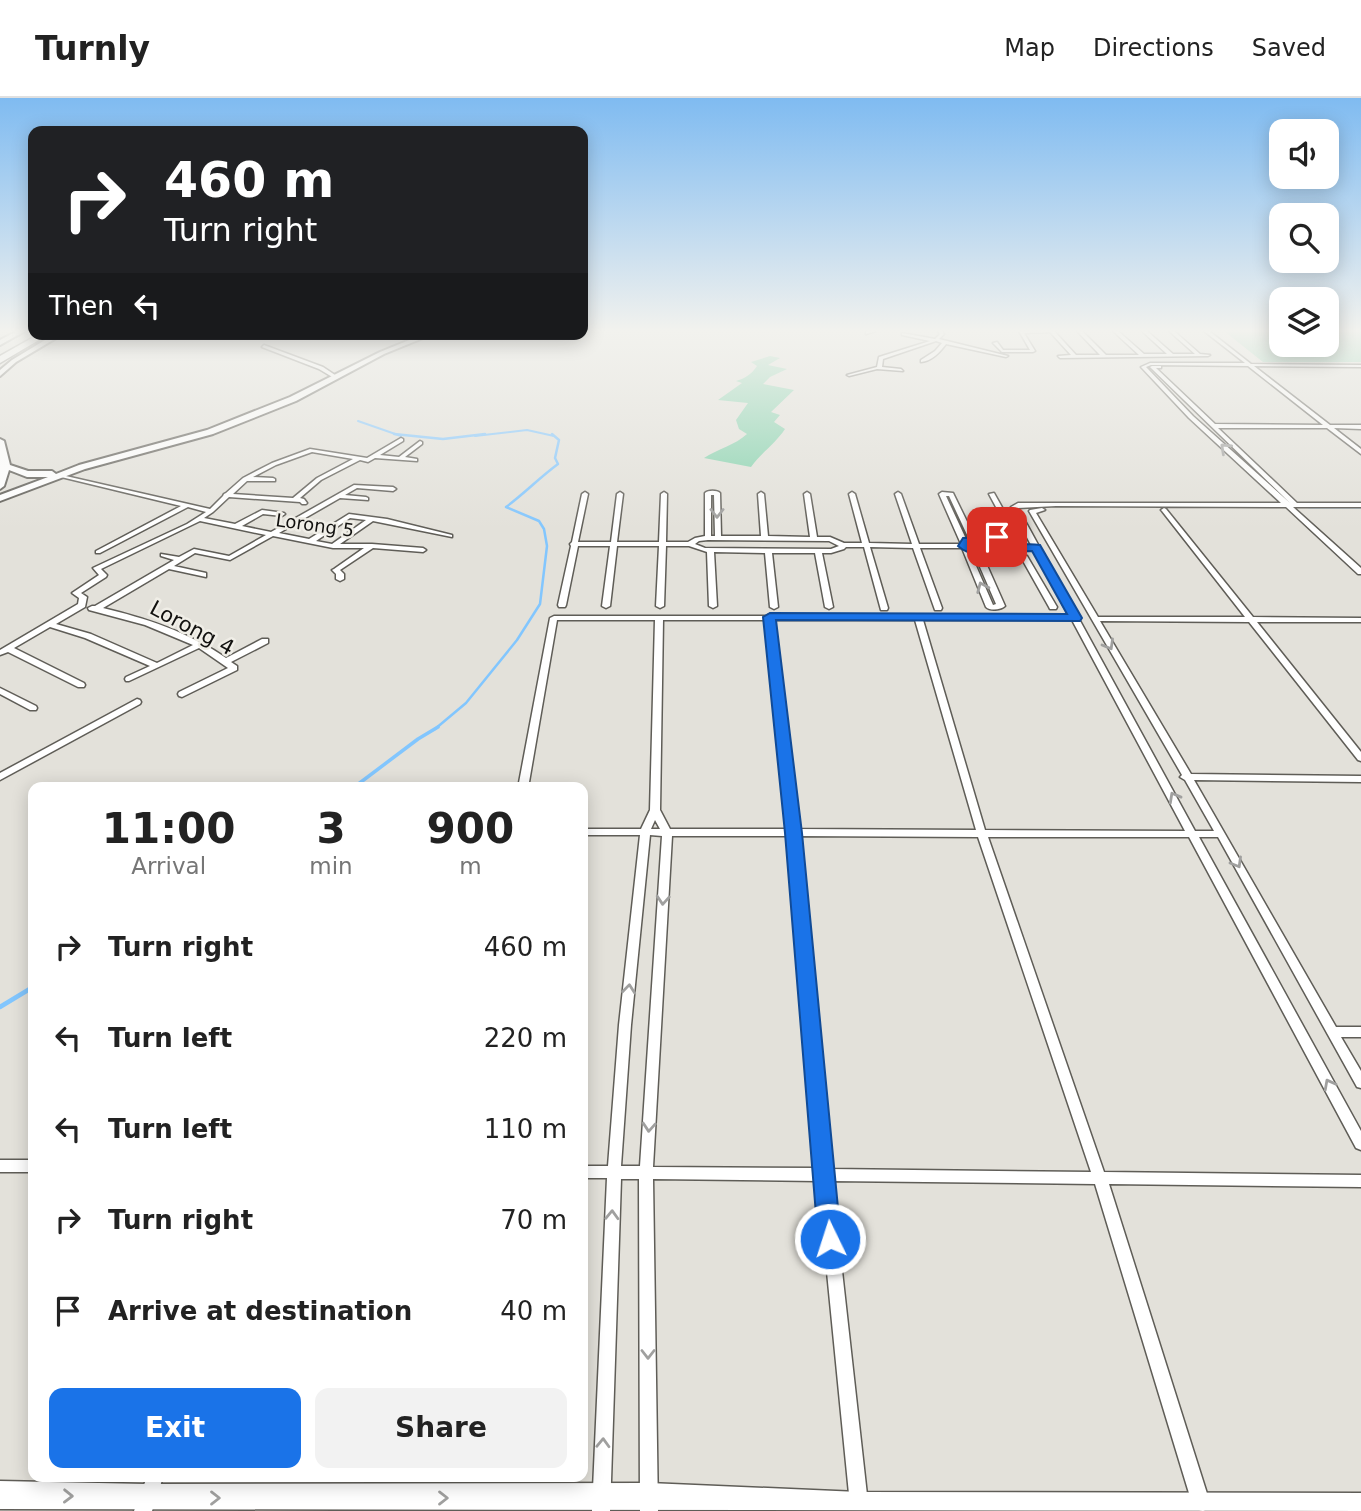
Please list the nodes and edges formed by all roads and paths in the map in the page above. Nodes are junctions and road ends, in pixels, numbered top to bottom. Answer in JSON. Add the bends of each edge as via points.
{"nodes":[{"id":1,"x":297,"y":397,"type":"edge"},
{"id":2,"x":1173,"y":397,"type":"edge"},
{"id":3,"x":1183,"y":397,"type":"edge"},
{"id":4,"x":1293,"y":397,"type":"edge"},
{"id":5,"x":1213,"y":426,"type":"junction"},
{"id":6,"x":1330,"y":426,"type":"junction"},
{"id":7,"x":1361,"y":427,"type":"edge"},
{"id":8,"x":401,"y":440,"type":"dead end"},
{"id":9,"x":0,"y":441,"type":"edge"},
{"id":10,"x":420,"y":443,"type":"dead end"},
{"id":11,"x":1361,"y":452,"type":"edge"},
{"id":12,"x":377,"y":457,"type":"junction"},
{"id":13,"x":360,"y":458,"type":"junction"},
{"id":14,"x":401,"y":458,"type":"junction"},
{"id":15,"x":415,"y":460,"type":"dead end"},
{"id":16,"x":6,"y":466,"type":"junction"},
{"id":17,"x":82,"y":467,"type":"junction"},
{"id":18,"x":59,"y":475,"type":"junction"},
{"id":19,"x":245,"y":479,"type":"junction"},
{"id":20,"x":273,"y":480,"type":"dead end"},
{"id":21,"x":0,"y":486,"type":"edge"},
{"id":22,"x":393,"y":489,"type":"dead end"},
{"id":23,"x":584,"y":494,"type":"dead end"},
{"id":24,"x":620,"y":494,"type":"dead end"},
{"id":25,"x":664,"y":494,"type":"dead end"},
{"id":26,"x":761,"y":494,"type":"dead end"},
{"id":27,"x":807,"y":494,"type":"dead end"},
{"id":28,"x":852,"y":494,"type":"dead end"},
{"id":29,"x":898,"y":494,"type":"dead end"},
{"id":30,"x":992,"y":494,"type":"dead end"},
{"id":31,"x":226,"y":495,"type":"junction"},
{"id":32,"x":339,"y":495,"type":"junction"},
{"id":33,"x":0,"y":498,"type":"edge"},
{"id":34,"x":295,"y":499,"type":"junction"},
{"id":35,"x":366,"y":499,"type":"dead end"},
{"id":36,"x":304,"y":503,"type":"dead end"},
{"id":37,"x":1361,"y":505,"type":"edge"},
{"id":38,"x":186,"y":506,"type":"junction"},
{"id":39,"x":1015,"y":506,"type":"junction"},
{"id":40,"x":1032,"y":510,"type":"junction"},
{"id":41,"x":1164,"y":510,"type":"junction"},
{"id":42,"x":1296,"y":510,"type":"junction"},
{"id":43,"x":211,"y":511,"type":"junction"},
{"id":44,"x":1361,"y":511,"type":"edge"},
{"id":45,"x":282,"y":514,"type":"dead end"},
{"id":46,"x":199,"y":519,"type":"junction"},
{"id":47,"x":372,"y":519,"type":"junction"},
{"id":48,"x":235,"y":527,"type":"junction"},
{"id":49,"x":272,"y":535,"type":"junction"},
{"id":50,"x":450,"y":536,"type":"dead end"},
{"id":51,"x":708,"y":538,"type":"junction"},
{"id":52,"x":718,"y":538,"type":"junction"},
{"id":53,"x":765,"y":538,"type":"junction"},
{"id":54,"x":814,"y":539,"type":"junction"},
{"id":55,"x":973,"y":540,"type":"junction"},
{"id":56,"x":309,"y":542,"type":"junction"},
{"id":57,"x":573,"y":544,"type":"junction"},
{"id":58,"x":611,"y":544,"type":"junction"},
{"id":59,"x":662,"y":544,"type":"junction"},
{"id":60,"x":690,"y":544,"type":"junction"},
{"id":61,"x":843,"y":545,"type":"junction"},
{"id":62,"x":866,"y":545,"type":"junction"},
{"id":63,"x":333,"y":546,"type":"junction"},
{"id":64,"x":372,"y":546,"type":"junction"},
{"id":65,"x":916,"y":546,"type":"junction"},
{"id":66,"x":964,"y":546,"type":"junction"},
{"id":67,"x":997,"y":546,"type":"junction"},
{"id":68,"x":1035,"y":546,"type":"junction"},
{"id":69,"x":423,"y":550,"type":"dead end"},
{"id":70,"x":710,"y":550,"type":"junction"},
{"id":71,"x":768,"y":550,"type":"junction"},
{"id":72,"x":818,"y":551,"type":"junction"},
{"id":73,"x":977,"y":551,"type":"junction"},
{"id":74,"x":98,"y":552,"type":"dead end"},
{"id":75,"x":163,"y":555,"type":"dead end"},
{"id":76,"x":230,"y":558,"type":"junction"},
{"id":77,"x":180,"y":559,"type":"junction"},
{"id":78,"x":242,"y":561,"type":"dead end"},
{"id":79,"x":167,"y":566,"type":"junction"},
{"id":80,"x":1361,"y":572,"type":"edge"},
{"id":81,"x":203,"y":575,"type":"dead end"},
{"id":82,"x":340,"y":579,"type":"dead end"},
{"id":83,"x":82,"y":605,"type":"junction"},
{"id":84,"x":562,"y":605,"type":"dead end"},
{"id":85,"x":606,"y":606,"type":"dead end"},
{"id":86,"x":660,"y":606,"type":"dead end"},
{"id":87,"x":713,"y":606,"type":"dead end"},
{"id":88,"x":774,"y":607,"type":"dead end"},
{"id":89,"x":829,"y":607,"type":"dead end"},
{"id":90,"x":1054,"y":607,"type":"dead end"},
{"id":91,"x":96,"y":608,"type":"junction"},
{"id":92,"x":884,"y":608,"type":"dead end"},
{"id":93,"x":938,"y":608,"type":"dead end"},
{"id":94,"x":770,"y":617,"type":"junction"},
{"id":95,"x":918,"y":617,"type":"junction"},
{"id":96,"x":1076,"y":618,"type":"junction"},
{"id":97,"x":1094,"y":618,"type":"junction"},
{"id":98,"x":659,"y":619,"type":"junction"},
{"id":99,"x":1250,"y":619,"type":"junction"},
{"id":100,"x":1361,"y":620,"type":"edge"},
{"id":101,"x":52,"y":625,"type":"junction"},
{"id":102,"x":265,"y":641,"type":"dead end"},
{"id":103,"x":198,"y":646,"type":"junction"},
{"id":104,"x":9,"y":649,"type":"junction"},
{"id":105,"x":0,"y":653,"type":"edge"},
{"id":106,"x":226,"y":661,"type":"junction"},
{"id":107,"x":158,"y":666,"type":"junction"},
{"id":108,"x":129,"y":680,"type":"dead end"},
{"id":109,"x":81,"y":685,"type":"dead end"},
{"id":110,"x":0,"y":691,"type":"edge"},
{"id":111,"x":182,"y":694,"type":"dead end"},
{"id":112,"x":137,"y":702,"type":"dead end"},
{"id":113,"x":33,"y":708,"type":"dead end"},
{"id":114,"x":1361,"y":758,"type":"edge"},
{"id":115,"x":0,"y":776,"type":"edge"},
{"id":116,"x":1185,"y":777,"type":"junction"},
{"id":117,"x":1361,"y":779,"type":"edge"},
{"id":118,"x":524,"y":782,"type":"edge"},
{"id":119,"x":655,"y":810,"type":"junction"},
{"id":120,"x":588,"y":832,"type":"edge"},
{"id":121,"x":645,"y":832,"type":"junction"},
{"id":122,"x":667,"y":832,"type":"junction"},
{"id":123,"x":794,"y":833,"type":"junction"},
{"id":124,"x":1220,"y":834,"type":"junction"},
{"id":125,"x":982,"y":835,"type":"junction"},
{"id":126,"x":1195,"y":835,"type":"junction"},
{"id":127,"x":1333,"y":1032,"type":"junction"},
{"id":128,"x":1361,"y":1032,"type":"edge"},
{"id":129,"x":1361,"y":1083,"type":"edge"},
{"id":130,"x":1361,"y":1144,"type":"edge"},
{"id":131,"x":0,"y":1166,"type":"edge"},
{"id":132,"x":28,"y":1166,"type":"edge"},
{"id":133,"x":588,"y":1172,"type":"edge"},
{"id":134,"x":614,"y":1172,"type":"junction"},
{"id":135,"x":646,"y":1172,"type":"junction"},
{"id":136,"x":825,"y":1175,"type":"junction"},
{"id":137,"x":1100,"y":1179,"type":"junction"},
{"id":138,"x":1361,"y":1181,"type":"edge"},
{"id":139,"x":377,"y":1488,"type":"edge"},
{"id":140,"x":0,"y":1495,"type":"edge"},
{"id":141,"x":148,"y":1495,"type":"edge"},
{"id":142,"x":601,"y":1504,"type":"edge"},
{"id":143,"x":649,"y":1504,"type":"edge"},
{"id":144,"x":859,"y":1506,"type":"junction"},
{"id":145,"x":1201,"y":1506,"type":"junction"},
{"id":146,"x":1361,"y":1507,"type":"edge"}],
"edges":[{"from":1,"to":17,"type":"main road","via":[[182,441]]},
{"from":42,"to":2,"type":"street","one_way":true},
{"from":3,"to":5,"type":"street"},
{"from":4,"to":6,"type":"street"},
{"from":5,"to":6,"type":"street"},
{"from":5,"to":42,"type":"street"},
{"from":6,"to":7,"type":"street"},
{"from":6,"to":11,"type":"street"},
{"from":8,"to":12,"type":"street"},
{"from":9,"to":16,"type":"main road"},
{"from":10,"to":14,"type":"street"},
{"from":12,"to":13,"type":"street"},
{"from":12,"to":14,"type":"street"},
{"from":13,"to":19,"type":"street","via":[[308,451]]},
{"from":13,"to":34,"type":"street","via":[[318,479]]},
{"from":14,"to":15,"type":"street"},
{"from":16,"to":17,"type":"main road","via":[[37,475]]},
{"from":16,"to":21,"type":"main road"},
{"from":17,"to":18,"type":"main road"},
{"from":18,"to":33,"type":"main road"},
{"from":18,"to":38,"type":"street"},
{"from":19,"to":20,"type":"street"},
{"from":19,"to":31,"type":"street"},
{"from":22,"to":32,"type":"street","via":[[358,485]]},
{"from":23,"to":57,"type":"street"},
{"from":24,"to":58,"type":"street"},
{"from":25,"to":59,"type":"street"},
{"from":26,"to":53,"type":"street"},
{"from":27,"to":54,"type":"street"},
{"from":28,"to":62,"type":"street"},
{"from":29,"to":65,"type":"street"},
{"from":30,"to":67,"type":"street","via":[[1014,534],[997,537]]},
{"from":31,"to":34,"type":"street"},
{"from":31,"to":43,"type":"street"},
{"from":32,"to":35,"type":"street"},
{"from":32,"to":49,"type":"street"},
{"from":34,"to":36,"type":"street"},
{"from":37,"to":42,"type":"street"},
{"from":38,"to":43,"type":"street"},
{"from":38,"to":74,"type":"street"},
{"from":39,"to":40,"type":"street"},
{"from":39,"to":42,"type":"street"},
{"from":39,"to":68,"type":"street"},
{"from":40,"to":41,"type":"street"},
{"from":40,"to":97,"type":"street"},
{"from":41,"to":42,"type":"street"},
{"from":41,"to":99,"type":"street"},
{"from":42,"to":44,"type":"street"},
{"from":42,"to":80,"type":"street"},
{"from":43,"to":46,"type":"street"},
{"from":45,"to":48,"type":"street","via":[[262,512]]},
{"from":46,"to":48,"type":"street","name":"Lorong 5"},
{"from":46,"to":83,"type":"street","via":[[97,568],[103,575],[76,593],[83,597]]},
{"from":47,"to":50,"type":"street"},
{"from":47,"to":56,"type":"street","via":[[348,516]]},
{"from":47,"to":63,"type":"street"},
{"from":48,"to":49,"type":"street","name":"Lorong 5"},
{"from":49,"to":56,"type":"street","name":"Lorong 5"},
{"from":49,"to":76,"type":"street"},
{"from":51,"to":52,"type":"street"},
{"from":51,"to":52,"type":"street","one_way":true,"via":[[708,494],[717,494]]},
{"from":51,"to":60,"type":"street"},
{"from":52,"to":53,"type":"street"},
{"from":53,"to":54,"type":"street"},
{"from":54,"to":61,"type":"street"},
{"from":55,"to":66,"type":"street"},
{"from":55,"to":66,"type":"street","via":[[951,494],[942,494]]},
{"from":55,"to":67,"type":"street"},
{"from":56,"to":63,"type":"street","name":"Lorong 5"},
{"from":57,"to":58,"type":"street"},
{"from":57,"to":84,"type":"street"},
{"from":58,"to":59,"type":"street"},
{"from":58,"to":85,"type":"street"},
{"from":59,"to":60,"type":"street"},
{"from":59,"to":86,"type":"street"},
{"from":60,"to":70,"type":"street"},
{"from":61,"to":62,"type":"street"},
{"from":61,"to":72,"type":"street"},
{"from":62,"to":65,"type":"street"},
{"from":62,"to":92,"type":"street"},
{"from":63,"to":64,"type":"street","name":"Lorong 5"},
{"from":64,"to":69,"type":"street"},
{"from":64,"to":82,"type":"street","name":"Lorong 5","via":[[335,571]]},
{"from":65,"to":66,"type":"street"},
{"from":65,"to":93,"type":"street"},
{"from":66,"to":73,"type":"street"},
{"from":73,"to":66,"type":"street","one_way":true,"via":[[1001,607],[990,607]]},
{"from":67,"to":68,"type":"street"},
{"from":67,"to":73,"type":"street"},
{"from":67,"to":90,"type":"street","via":[[1025,556]]},
{"from":68,"to":96,"type":"street"},
{"from":70,"to":71,"type":"street"},
{"from":70,"to":87,"type":"street"},
{"from":71,"to":72,"type":"street"},
{"from":71,"to":88,"type":"street"},
{"from":72,"to":89,"type":"street"},
{"from":75,"to":77,"type":"street"},
{"from":76,"to":77,"type":"street","via":[[195,550]]},
{"from":76,"to":78,"type":"street"},
{"from":77,"to":79,"type":"street"},
{"from":79,"to":81,"type":"street"},
{"from":79,"to":91,"type":"street"},
{"from":83,"to":91,"type":"street","name":"Lorong 4"},
{"from":83,"to":101,"type":"street"},
{"from":91,"to":103,"type":"street","name":"Lorong 4","via":[[132,617]]},
{"from":94,"to":95,"type":"street"},
{"from":94,"to":98,"type":"street"},
{"from":94,"to":123,"type":"street"},
{"from":95,"to":96,"type":"street"},
{"from":95,"to":125,"type":"street"},
{"from":126,"to":96,"type":"street","one_way":true},
{"from":97,"to":99,"type":"street"},
{"from":97,"to":116,"type":"street","one_way":true},
{"from":98,"to":118,"type":"street","via":[[554,618]]},
{"from":98,"to":119,"type":"street"},
{"from":99,"to":100,"type":"street"},
{"from":99,"to":114,"type":"street"},
{"from":101,"to":104,"type":"street"},
{"from":101,"to":107,"type":"street"},
{"from":102,"to":106,"type":"street"},
{"from":103,"to":106,"type":"street","name":"Lorong 4"},
{"from":103,"to":107,"type":"street"},
{"from":104,"to":105,"type":"street"},
{"from":104,"to":109,"type":"street"},
{"from":106,"to":111,"type":"street","name":"Lorong 4","via":[[238,666]]},
{"from":107,"to":108,"type":"street"},
{"from":110,"to":113,"type":"street"},
{"from":112,"to":115,"type":"street"},
{"from":116,"to":117,"type":"street"},
{"from":116,"to":124,"type":"street"},
{"from":119,"to":121,"type":"street"},
{"from":119,"to":122,"type":"street"},
{"from":120,"to":121,"type":"street"},
{"from":121,"to":122,"type":"street"},
{"from":134,"to":121,"type":"street","one_way":true},
{"from":122,"to":123,"type":"street"},
{"from":122,"to":135,"type":"street","one_way":true},
{"from":123,"to":125,"type":"street"},
{"from":123,"to":136,"type":"street"},
{"from":124,"to":126,"type":"street"},
{"from":124,"to":127,"type":"street","one_way":true},
{"from":125,"to":126,"type":"street"},
{"from":125,"to":137,"type":"street"},
{"from":130,"to":126,"type":"street","one_way":true},
{"from":127,"to":128,"type":"street"},
{"from":127,"to":129,"type":"street"},
{"from":131,"to":132,"type":"street"},
{"from":133,"to":134,"type":"street"},
{"from":134,"to":135,"type":"street"},
{"from":142,"to":134,"type":"street","one_way":true},
{"from":135,"to":136,"type":"street"},
{"from":135,"to":143,"type":"street","one_way":true},
{"from":136,"to":137,"type":"street"},
{"from":136,"to":144,"type":"street"},
{"from":137,"to":138,"type":"street"},
{"from":137,"to":145,"type":"street"},
{"from":141,"to":139,"type":"main road","one_way":true},
{"from":139,"to":142,"type":"main road","one_way":true},
{"from":140,"to":141,"type":"main road","one_way":true},
{"from":142,"to":143,"type":"main road"},
{"from":143,"to":144,"type":"main road"},
{"from":144,"to":145,"type":"main road"},
{"from":145,"to":146,"type":"main road"}]}
